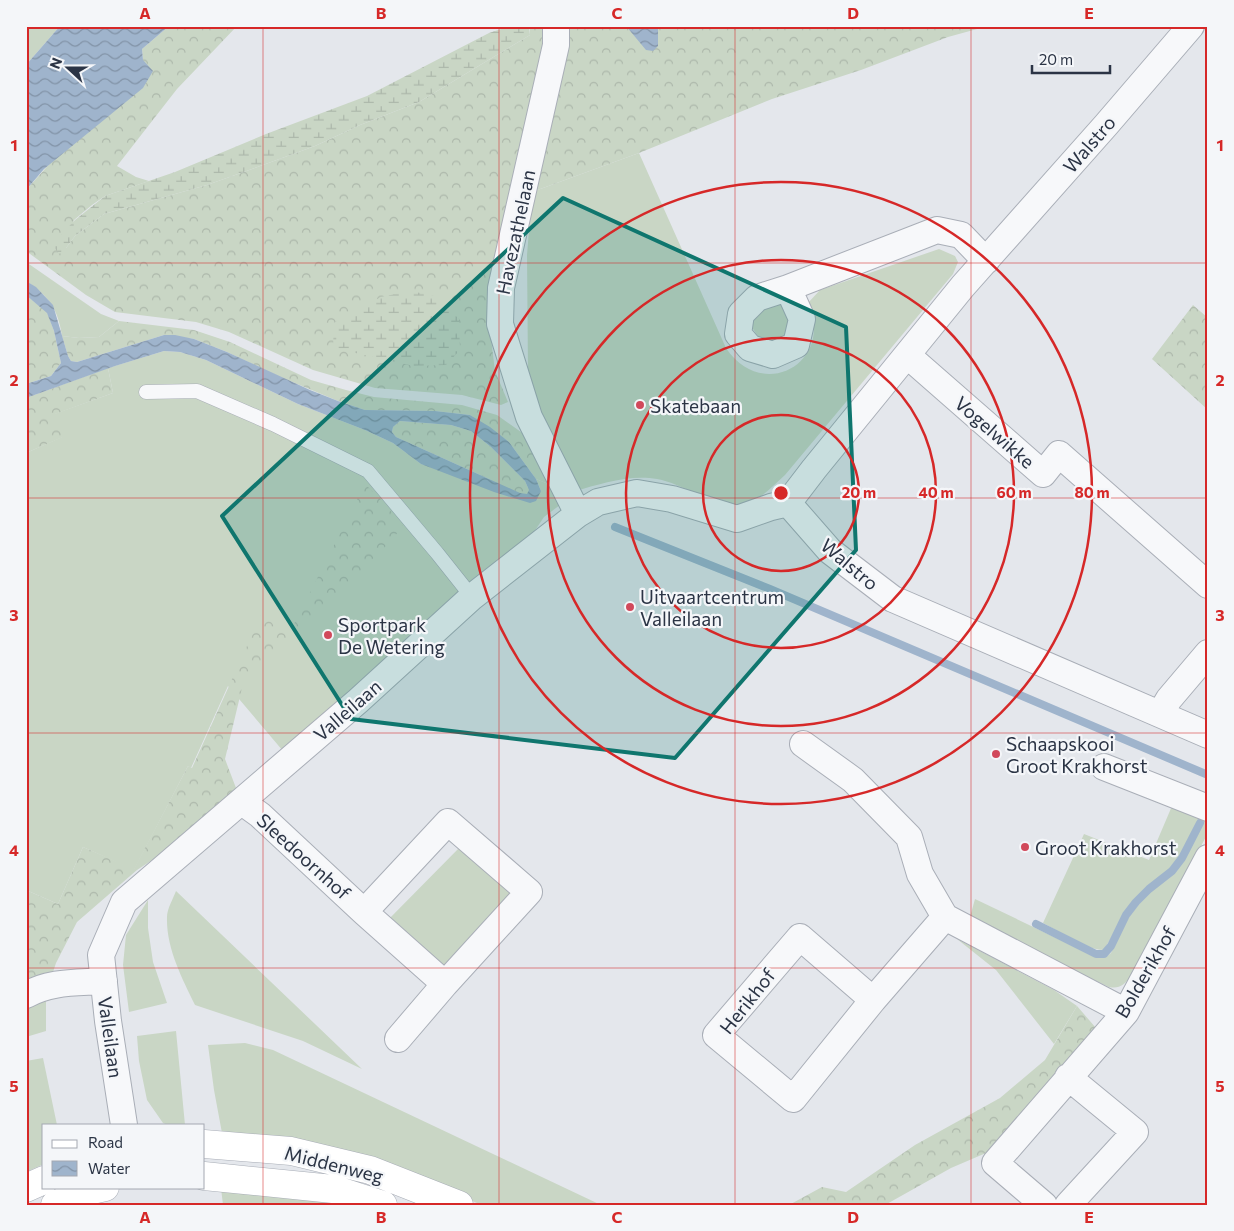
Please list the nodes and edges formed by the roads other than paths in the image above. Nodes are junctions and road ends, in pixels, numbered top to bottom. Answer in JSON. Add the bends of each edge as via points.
{"nodes":[{"id":1,"x":556,"y":26,"type":"edge"},
{"id":2,"x":1191,"y":26,"type":"edge"},
{"id":3,"x":986,"y":261,"type":"junction"},
{"id":4,"x":788,"y":288,"type":"dead end"},
{"id":5,"x":914,"y":362,"type":"dead end"},
{"id":6,"x":146,"y":392,"type":"dead end"},
{"id":7,"x":788,"y":504,"type":"junction"},
{"id":8,"x":578,"y":514,"type":"junction"},
{"id":9,"x":1208,"y":586,"type":"edge"},
{"id":10,"x":472,"y":597,"type":"junction"},
{"id":11,"x":1208,"y":653,"type":"edge"},
{"id":12,"x":1160,"y":714,"type":"junction"},
{"id":13,"x":1208,"y":735,"type":"edge"},
{"id":14,"x":803,"y":744,"type":"dead end"},
{"id":15,"x":1104,"y":767,"type":"dead end"},
{"id":16,"x":242,"y":802,"type":"junction"},
{"id":17,"x":1208,"y":808,"type":"edge"},
{"id":18,"x":1208,"y":858,"type":"edge"},
{"id":19,"x":364,"y":912,"type":"junction"},
{"id":20,"x":945,"y":917,"type":"junction"},
{"id":21,"x":104,"y":981,"type":"junction"},
{"id":22,"x":445,"y":984,"type":"junction"},
{"id":23,"x":26,"y":995,"type":"edge"},
{"id":24,"x":873,"y":1000,"type":"junction"},
{"id":25,"x":1126,"y":1012,"type":"junction"},
{"id":26,"x":398,"y":1038,"type":"dead end"},
{"id":27,"x":1068,"y":1077,"type":"junction"},
{"id":28,"x":124,"y":1124,"type":"edge"},
{"id":29,"x":205,"y":1144,"type":"edge"},
{"id":30,"x":205,"y":1176,"type":"edge"},
{"id":31,"x":42,"y":1181,"type":"edge"},
{"id":32,"x":26,"y":1188,"type":"edge"},
{"id":33,"x":101,"y":1188,"type":"edge"},
{"id":34,"x":55,"y":1205,"type":"edge"},
{"id":35,"x":382,"y":1205,"type":"edge"},
{"id":36,"x":459,"y":1205,"type":"edge"},
{"id":37,"x":1044,"y":1205,"type":"edge"},
{"id":38,"x":1068,"y":1205,"type":"edge"}],
"edges":[{"from":1,"to":8,"type":"street","name":"Havezathelaan","via":[[556,45],[501,288],[500,324],[529,418]]},
{"from":2,"to":3,"type":"street","name":"Walstro"},
{"from":3,"to":4,"type":"street","via":[[961,235],[937,230]]},
{"from":3,"to":7,"type":"street","name":"Walstro","via":[[906,355]]},
{"from":5,"to":9,"type":"street","name":"Vogelwikke","via":[[1043,474],[1059,454]]},
{"from":6,"to":10,"type":"lane","via":[[197,391],[368,471]]},
{"from":7,"to":8,"type":"street","name":"Valleilaan","via":[[736,519],[672,499],[637,493],[598,502]]},
{"from":7,"to":12,"type":"street","name":"Walstro","via":[[830,551],[892,599]]},
{"from":8,"to":10,"type":"street","name":"Valleilaan"},
{"from":10,"to":16,"type":"street","name":"Valleilaan"},
{"from":11,"to":12,"type":"street"},
{"from":12,"to":13,"type":"street","name":"Walstro"},
{"from":14,"to":20,"type":"street","via":[[853,780],[909,837],[920,874]]},
{"from":15,"to":17,"type":"street"},
{"from":16,"to":19,"type":"street","name":"Sleedoornhof"},
{"from":16,"to":21,"type":"street","name":"Valleilaan","via":[[124,902],[101,955]]},
{"from":18,"to":25,"type":"street","name":"Bolderikhof"},
{"from":19,"to":22,"type":"street","name":"Sleedoornhof"},
{"from":19,"to":22,"type":"street","name":"Sleedoornhof","via":[[448,822],[529,892]]},
{"from":20,"to":24,"type":"street","name":"Herikhof"},
{"from":20,"to":25,"type":"street"},
{"from":21,"to":23,"type":"street","via":[[59,984],[36,989]]},
{"from":21,"to":28,"type":"street","name":"Valleilaan"},
{"from":22,"to":26,"type":"street","name":"Sleedoornhof"},
{"from":24,"to":24,"type":"street","name":"Herikhof","via":[[793,1099],[716,1034],[800,937]]},
{"from":25,"to":27,"type":"street","name":"Bolderikhof"},
{"from":27,"to":37,"type":"street","name":"Bolderikhof","via":[[995,1163]]},
{"from":27,"to":38,"type":"street","via":[[1136,1132]]},
{"from":29,"to":36,"type":"main road","name":"Middenweg","via":[[300,1153],[370,1170]]},
{"from":30,"to":35,"type":"main road","name":"Middenweg","via":[[333,1189]]},
{"from":31,"to":32,"type":"main road"},
{"from":33,"to":34,"type":"main road"}]}
